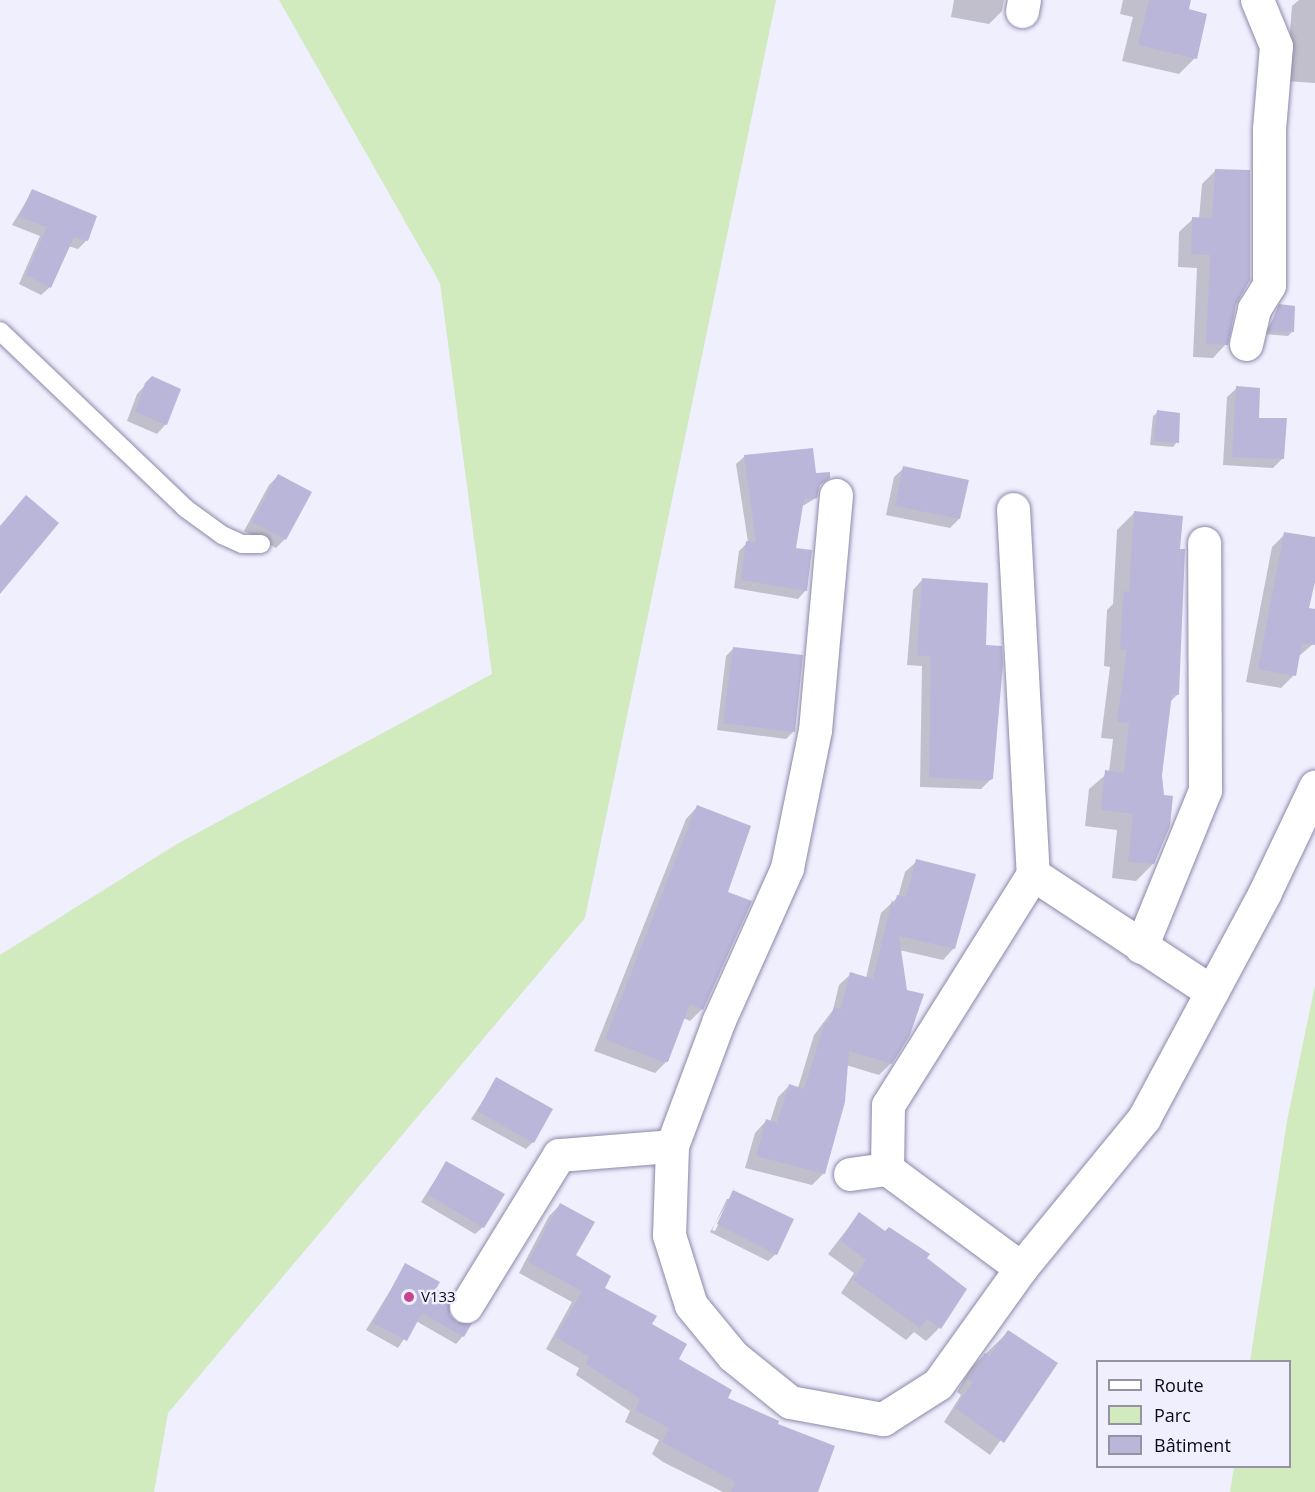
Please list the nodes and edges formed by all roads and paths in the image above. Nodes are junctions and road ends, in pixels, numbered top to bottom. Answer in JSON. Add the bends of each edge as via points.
{"nodes":[{"id":1,"x":1257,"y":0,"type":"edge"},
{"id":2,"x":0,"y":331,"type":"edge"},
{"id":3,"x":1246,"y":344,"type":"dead end"},
{"id":4,"x":836,"y":495,"type":"dead end"},
{"id":5,"x":1013,"y":509,"type":"dead end"},
{"id":6,"x":1204,"y":543,"type":"dead end"},
{"id":7,"x":261,"y":544,"type":"dead end"},
{"id":8,"x":1315,"y":787,"type":"edge"},
{"id":9,"x":1033,"y":874,"type":"junction"},
{"id":10,"x":1141,"y":947,"type":"junction"},
{"id":11,"x":1212,"y":992,"type":"junction"},
{"id":12,"x":672,"y":1146,"type":"junction"},
{"id":13,"x":887,"y":1169,"type":"junction"},
{"id":14,"x":850,"y":1174,"type":"dead end"},
{"id":15,"x":1021,"y":1268,"type":"junction"},
{"id":16,"x":466,"y":1306,"type":"dead end"}],
"edges":[{"from":1,"to":3,"type":"street","via":[[1276,46],[1269,129],[1269,285],[1254,309]]},
{"from":2,"to":7,"type":"lane","via":[[185,508],[222,535],[242,544]]},
{"from":4,"to":12,"type":"street","via":[[815,730],[787,868],[719,1020]]},
{"from":5,"to":9,"type":"street"},
{"from":6,"to":10,"type":"street","via":[[1205,790]]},
{"from":8,"to":11,"type":"street"},
{"from":9,"to":10,"type":"street"},
{"from":9,"to":13,"type":"street","via":[[888,1105]]},
{"from":10,"to":11,"type":"street"},
{"from":11,"to":15,"type":"street","via":[[1144,1118]]},
{"from":12,"to":15,"type":"street","via":[[669,1235],[692,1305],[733,1356],[790,1402],[883,1419],[938,1384]]},
{"from":12,"to":16,"type":"street","via":[[559,1155]]},
{"from":13,"to":14,"type":"street"},
{"from":13,"to":15,"type":"street"}]}
